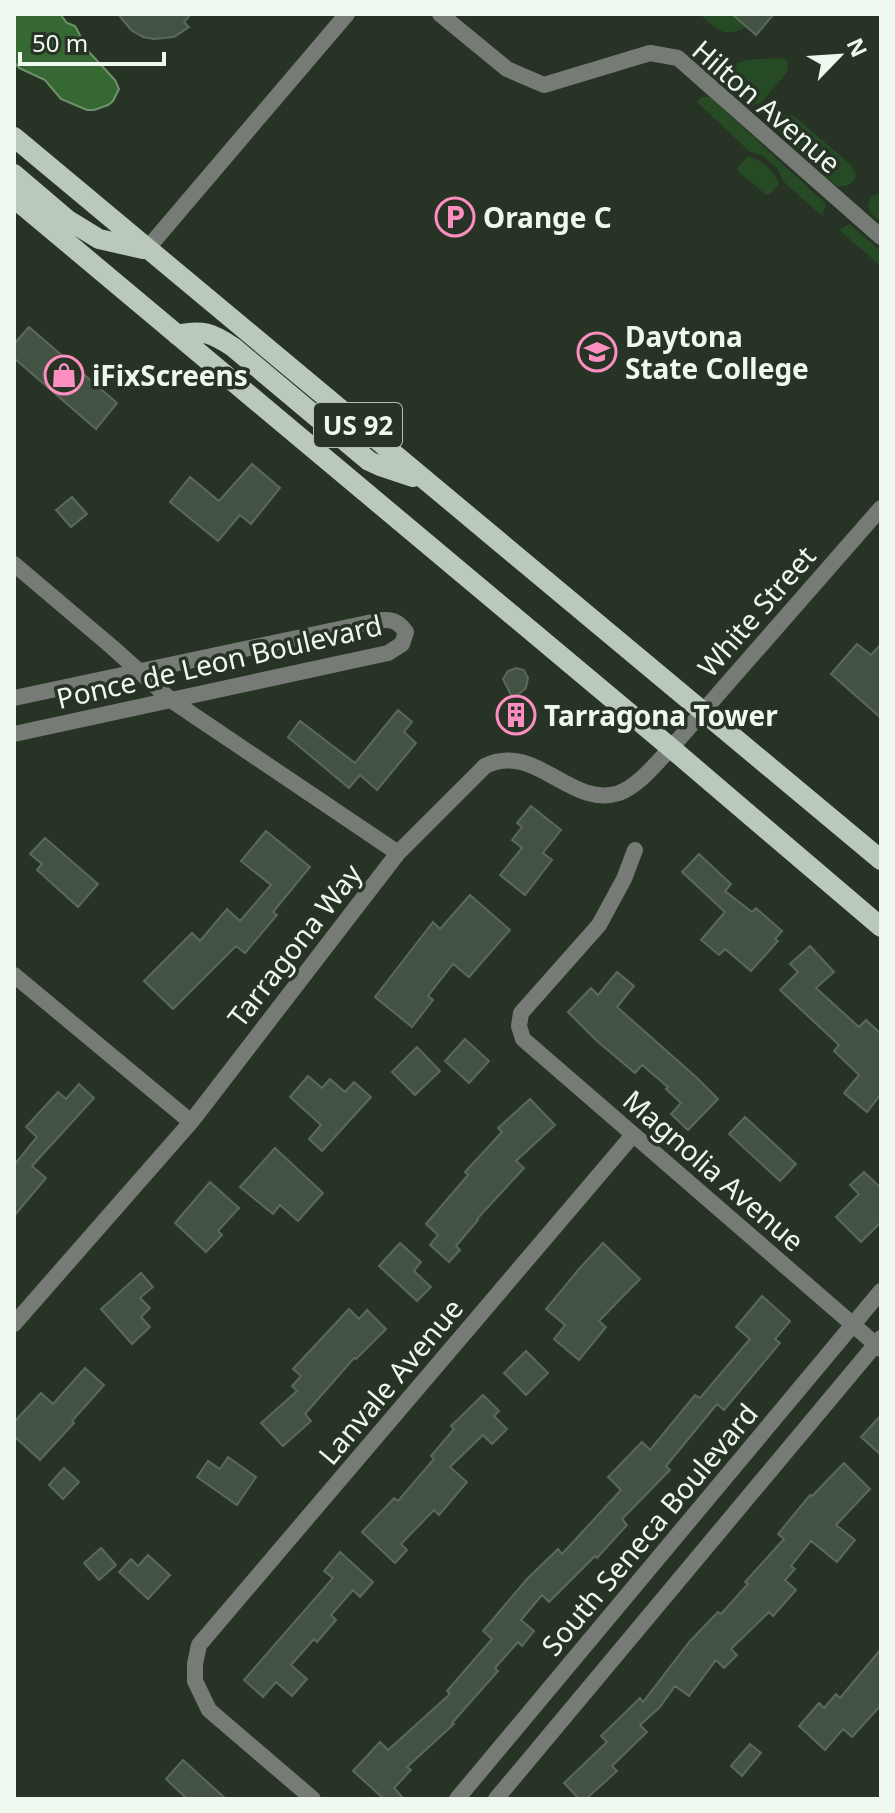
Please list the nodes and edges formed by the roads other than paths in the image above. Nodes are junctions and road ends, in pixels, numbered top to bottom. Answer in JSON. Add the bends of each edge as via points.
{"nodes":[{"id":1,"x":347,"y":14,"type":"edge"},
{"id":2,"x":440,"y":14,"type":"edge"},
{"id":3,"x":14,"y":137,"type":"edge"},
{"id":4,"x":14,"y":174,"type":"edge"},
{"id":5,"x":14,"y":198,"type":"edge"},
{"id":6,"x":881,"y":237,"type":"edge"},
{"id":7,"x":147,"y":249,"type":"junction"},
{"id":8,"x":177,"y":335,"type":"junction"},
{"id":9,"x":425,"y":480,"type":"junction"},
{"id":10,"x":881,"y":508,"type":"edge"},
{"id":11,"x":14,"y":564,"type":"edge"},
{"id":12,"x":138,"y":670,"type":"junction"},
{"id":13,"x":14,"y":698,"type":"edge"},
{"id":14,"x":171,"y":700,"type":"junction"},
{"id":15,"x":703,"y":712,"type":"junction"},
{"id":16,"x":14,"y":734,"type":"edge"},
{"id":17,"x":671,"y":748,"type":"junction"},
{"id":18,"x":635,"y":850,"type":"dead end"},
{"id":19,"x":398,"y":853,"type":"junction"},
{"id":20,"x":881,"y":860,"type":"edge"},
{"id":21,"x":881,"y":927,"type":"edge"},
{"id":22,"x":14,"y":975,"type":"edge"},
{"id":23,"x":191,"y":1122,"type":"junction"},
{"id":24,"x":633,"y":1135,"type":"junction"},
{"id":25,"x":881,"y":1291,"type":"edge"},
{"id":26,"x":14,"y":1324,"type":"edge"},
{"id":27,"x":853,"y":1325,"type":"junction"},
{"id":28,"x":879,"y":1344,"type":"edge"},
{"id":29,"x":627,"y":1595,"type":"junction"},
{"id":30,"x":651,"y":1612,"type":"junction"},
{"id":31,"x":313,"y":1799,"type":"edge"},
{"id":32,"x":457,"y":1799,"type":"edge"},
{"id":33,"x":496,"y":1799,"type":"edge"}],
"edges":[{"from":1,"to":7,"type":"street"},
{"from":2,"to":6,"type":"street","name":"Hilton Avenue","via":[[507,69],[544,85],[650,53],[678,58]]},
{"from":3,"to":7,"type":"main road","number":"US 92"},
{"from":4,"to":7,"type":"main road","via":[[99,239]]},
{"from":5,"to":8,"type":"main road","number":"US 92"},
{"from":7,"to":9,"type":"main road","number":"US 92"},
{"from":8,"to":9,"type":"main road","via":[[205,332],[219,338],[369,461]]},
{"from":8,"to":17,"type":"main road","number":"US 92"},
{"from":9,"to":15,"type":"main road","number":"US 92"},
{"from":10,"to":15,"type":"street","name":"White Street"},
{"from":11,"to":12,"type":"street"},
{"from":12,"to":13,"type":"street","name":"Ponce de Leon Boulevard"},
{"from":12,"to":14,"type":"street"},
{"from":12,"to":14,"type":"street","name":"Ponce de Leon Boulevard","via":[[387,619],[406,632],[402,644],[388,653]]},
{"from":14,"to":16,"type":"street","name":"Ponce de Leon Boulevard"},
{"from":14,"to":19,"type":"street"},
{"from":15,"to":17,"type":"street","name":"White Street"},
{"from":15,"to":20,"type":"main road","number":"US 92"},
{"from":17,"to":19,"type":"street","name":"Tarragona Way","via":[[640,780],[603,796],[530,765],[496,761]]},
{"from":17,"to":21,"type":"main road","number":"US 92"},
{"from":18,"to":24,"type":"street","name":"Magnolia Avenue","via":[[599,925],[521,1013],[519,1026],[523,1039]]},
{"from":19,"to":23,"type":"street","name":"Tarragona Way"},
{"from":22,"to":23,"type":"street"},
{"from":23,"to":26,"type":"street","name":"Tarragona Way"},
{"from":24,"to":27,"type":"street","name":"Magnolia Avenue"},
{"from":24,"to":31,"type":"street","name":"Lanvale Avenue","via":[[199,1645],[195,1681],[209,1710]]},
{"from":25,"to":27,"type":"street","name":"South Seneca Boulevard"},
{"from":27,"to":28,"type":"street","name":"Magnolia Avenue"},
{"from":27,"to":29,"type":"street","name":"South Seneca Boulevard"},
{"from":28,"to":30,"type":"street","name":"South Seneca Boulevard"},
{"from":29,"to":30,"type":"street"},
{"from":29,"to":32,"type":"street","name":"South Seneca Boulevard"},
{"from":30,"to":33,"type":"street","name":"South Seneca Boulevard"}]}
